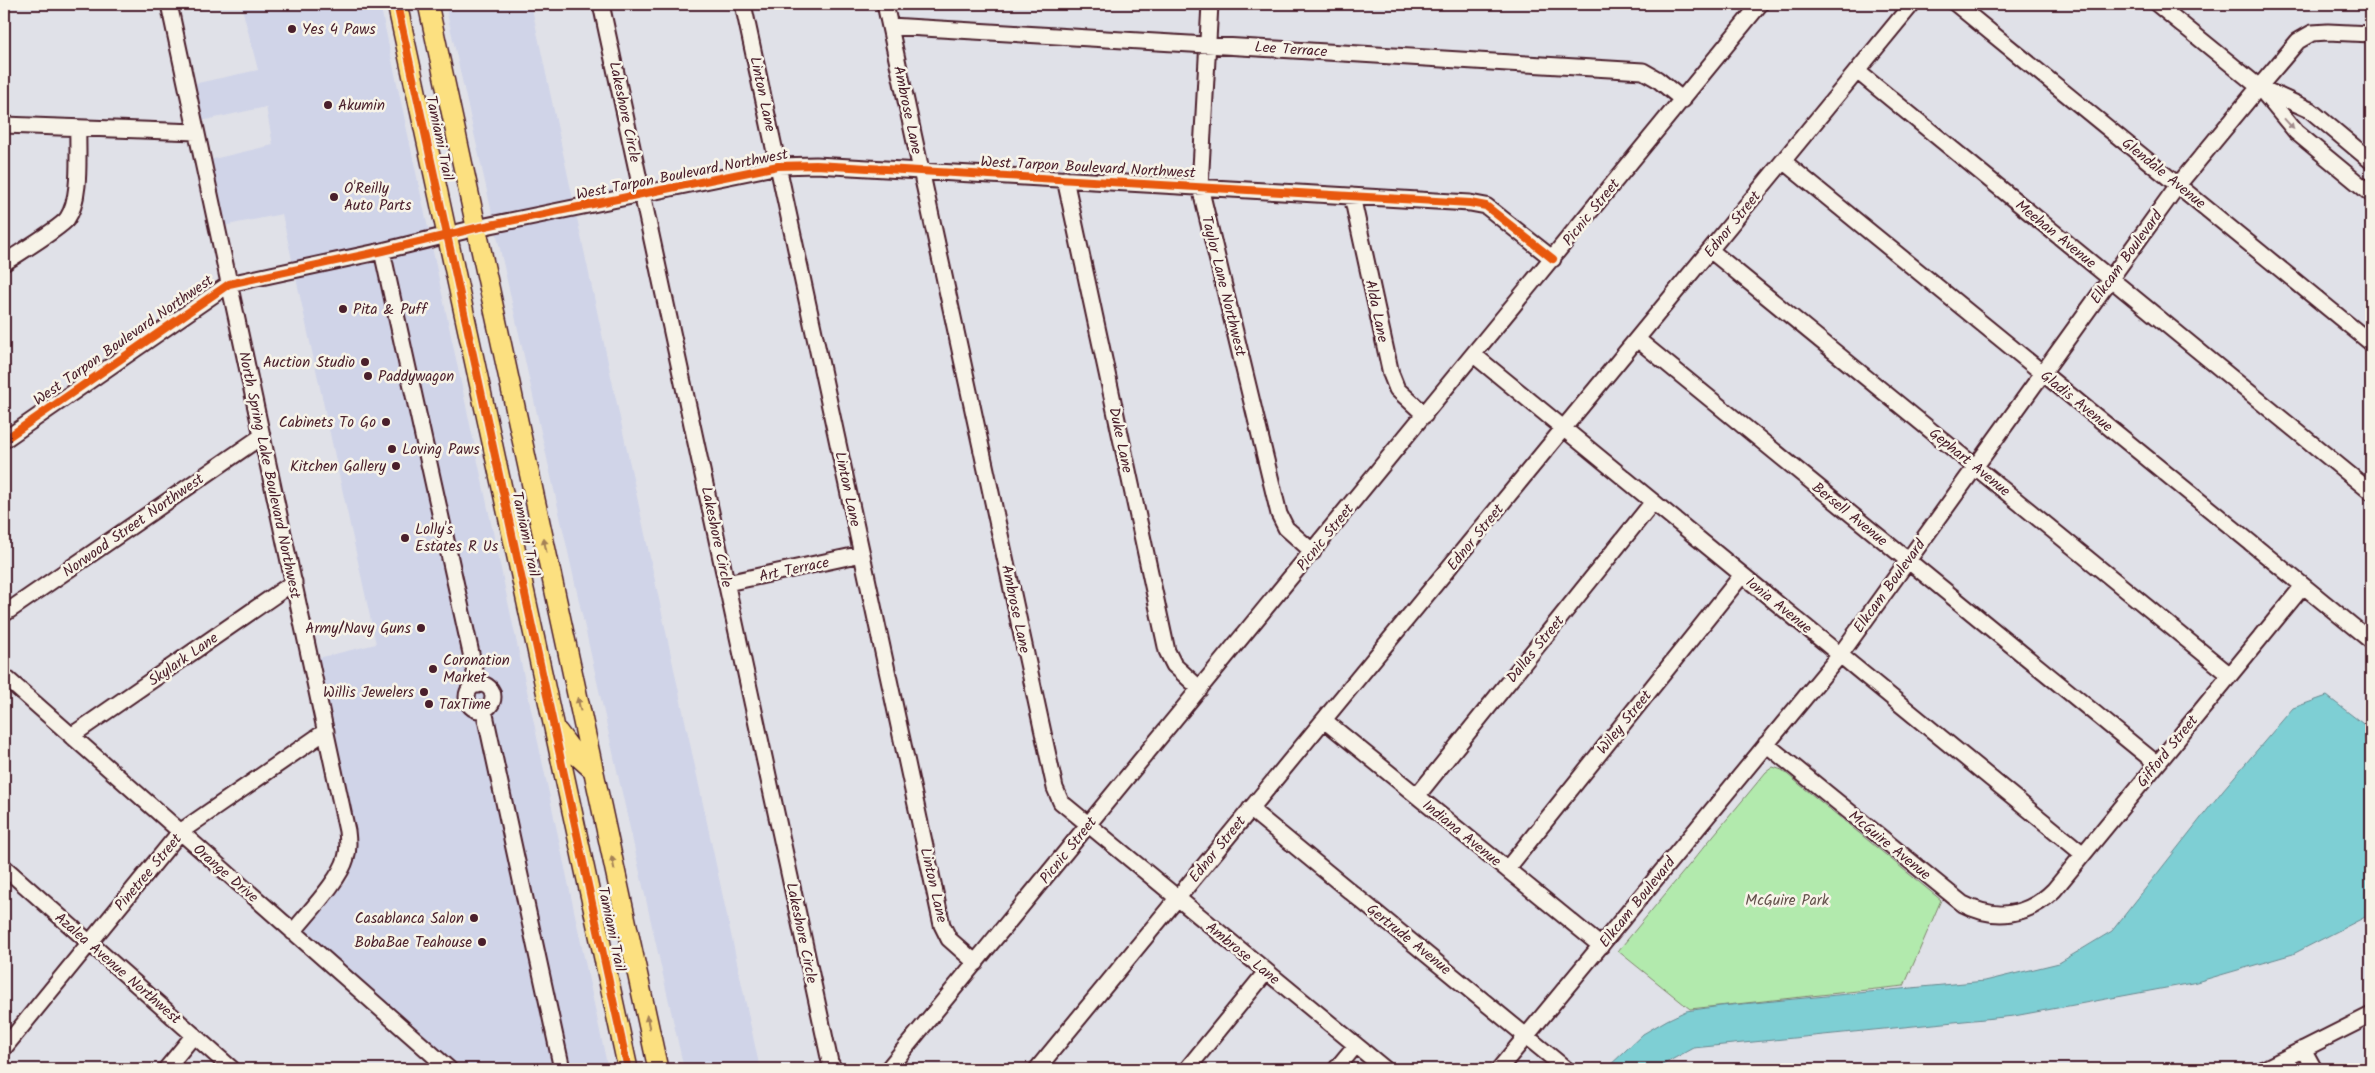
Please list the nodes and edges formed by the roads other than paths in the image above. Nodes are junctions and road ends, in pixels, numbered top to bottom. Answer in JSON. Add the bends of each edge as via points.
{"nodes":[{"id":1,"x":169,"y":4,"type":"edge"},
{"id":2,"x":397,"y":4,"type":"edge"},
{"id":3,"x":428,"y":4,"type":"edge"},
{"id":4,"x":602,"y":4,"type":"edge"},
{"id":5,"x":743,"y":4,"type":"edge"},
{"id":6,"x":885,"y":4,"type":"edge"},
{"id":7,"x":1210,"y":4,"type":"edge"},
{"id":8,"x":1760,"y":4,"type":"edge"},
{"id":9,"x":1912,"y":4,"type":"edge"},
{"id":10,"x":1956,"y":4,"type":"edge"},
{"id":11,"x":2157,"y":4,"type":"edge"},
{"id":12,"x":890,"y":26,"type":"junction"},
{"id":13,"x":2371,"y":34,"type":"edge"},
{"id":14,"x":1208,"y":44,"type":"junction"},
{"id":15,"x":1857,"y":71,"type":"junction"},
{"id":16,"x":2259,"y":87,"type":"junction"},
{"id":17,"x":1683,"y":100,"type":"junction"},
{"id":18,"x":4,"y":125,"type":"edge"},
{"id":19,"x":78,"y":128,"type":"junction"},
{"id":20,"x":196,"y":132,"type":"junction"},
{"id":21,"x":2371,"y":160,"type":"edge"},
{"id":22,"x":1783,"y":161,"type":"junction"},
{"id":23,"x":778,"y":166,"type":"junction"},
{"id":24,"x":921,"y":171,"type":"junction"},
{"id":25,"x":1065,"y":179,"type":"junction"},
{"id":26,"x":2178,"y":185,"type":"junction"},
{"id":27,"x":1200,"y":187,"type":"junction"},
{"id":28,"x":2371,"y":194,"type":"edge"},
{"id":29,"x":643,"y":195,"type":"junction"},
{"id":30,"x":1352,"y":196,"type":"junction"},
{"id":31,"x":476,"y":228,"type":"junction"},
{"id":32,"x":447,"y":236,"type":"junction"},
{"id":33,"x":1710,"y":250,"type":"junction"},
{"id":34,"x":382,"y":251,"type":"junction"},
{"id":35,"x":1553,"y":259,"type":"junction"},
{"id":36,"x":4,"y":263,"type":"edge"},
{"id":37,"x":2111,"y":279,"type":"junction"},
{"id":38,"x":229,"y":284,"type":"junction"},
{"id":39,"x":1637,"y":339,"type":"junction"},
{"id":40,"x":2371,"y":343,"type":"edge"},
{"id":41,"x":1474,"y":355,"type":"junction"},
{"id":42,"x":2043,"y":373,"type":"junction"},
{"id":43,"x":1425,"y":415,"type":"junction"},
{"id":44,"x":1563,"y":429,"type":"junction"},
{"id":45,"x":262,"y":436,"type":"junction"},
{"id":46,"x":4,"y":440,"type":"edge"},
{"id":47,"x":1975,"y":467,"type":"junction"},
{"id":48,"x":2371,"y":492,"type":"edge"},
{"id":49,"x":1653,"y":502,"type":"junction"},
{"id":50,"x":1312,"y":552,"type":"junction"},
{"id":51,"x":862,"y":554,"type":"junction"},
{"id":52,"x":1908,"y":561,"type":"junction"},
{"id":53,"x":1742,"y":575,"type":"junction"},
{"id":54,"x":294,"y":582,"type":"junction"},
{"id":55,"x":727,"y":584,"type":"junction"},
{"id":56,"x":2303,"y":586,"type":"junction"},
{"id":57,"x":4,"y":614,"type":"edge"},
{"id":58,"x":2371,"y":642,"type":"edge"},
{"id":59,"x":1840,"y":655,"type":"junction"},
{"id":60,"x":2230,"y":675,"type":"junction"},
{"id":61,"x":4,"y":676,"type":"edge"},
{"id":62,"x":1200,"y":689,"type":"junction"},
{"id":63,"x":1324,"y":720,"type":"junction"},
{"id":64,"x":554,"y":727,"type":"junction"},
{"id":65,"x":326,"y":731,"type":"junction"},
{"id":66,"x":72,"y":736,"type":"junction"},
{"id":67,"x":1766,"y":744,"type":"junction"},
{"id":68,"x":2157,"y":764,"type":"junction"},
{"id":69,"x":593,"y":770,"type":"junction"},
{"id":70,"x":566,"y":781,"type":"junction"},
{"id":71,"x":1417,"y":796,"type":"junction"},
{"id":72,"x":1250,"y":810,"type":"junction"},
{"id":73,"x":605,"y":825,"type":"junction"},
{"id":74,"x":1088,"y":826,"type":"junction"},
{"id":75,"x":180,"y":832,"type":"junction"},
{"id":76,"x":2083,"y":854,"type":"junction"},
{"id":77,"x":4,"y":867,"type":"edge"},
{"id":78,"x":1507,"y":869,"type":"junction"},
{"id":79,"x":1177,"y":899,"type":"junction"},
{"id":80,"x":2025,"y":910,"type":"joint"},
{"id":81,"x":293,"y":932,"type":"junction"},
{"id":82,"x":90,"y":943,"type":"junction"},
{"id":83,"x":1601,"y":946,"type":"junction"},
{"id":84,"x":976,"y":963,"type":"junction"},
{"id":85,"x":1266,"y":972,"type":"junction"},
{"id":86,"x":2371,"y":1015,"type":"edge"},
{"id":87,"x":194,"y":1035,"type":"junction"},
{"id":88,"x":1527,"y":1036,"type":"junction"},
{"id":89,"x":1356,"y":1045,"type":"junction"},
{"id":90,"x":4,"y":1048,"type":"edge"},
{"id":91,"x":2303,"y":1049,"type":"junction"},
{"id":92,"x":166,"y":1069,"type":"edge"},
{"id":93,"x":232,"y":1069,"type":"edge"},
{"id":94,"x":449,"y":1069,"type":"edge"},
{"id":95,"x":562,"y":1069,"type":"edge"},
{"id":96,"x":628,"y":1069,"type":"edge"},
{"id":97,"x":658,"y":1069,"type":"edge"},
{"id":98,"x":834,"y":1069,"type":"edge"},
{"id":99,"x":888,"y":1069,"type":"edge"},
{"id":100,"x":1037,"y":1069,"type":"edge"},
{"id":101,"x":1186,"y":1069,"type":"edge"},
{"id":102,"x":1336,"y":1069,"type":"edge"},
{"id":103,"x":1385,"y":1069,"type":"edge"},
{"id":104,"x":1499,"y":1069,"type":"edge"},
{"id":105,"x":1566,"y":1069,"type":"edge"},
{"id":106,"x":2264,"y":1069,"type":"edge"},
{"id":107,"x":2314,"y":1069,"type":"edge"}],
"edges":[{"from":1,"to":20,"type":"street","name":"North Spring Lake Boulevard Northwest"},
{"from":2,"to":32,"type":"main road","name":"Tamiami Trail"},
{"from":3,"to":31,"type":"main road","name":"Tamiami Trail"},
{"from":4,"to":29,"type":"street","name":"Lakeshore Circle"},
{"from":5,"to":23,"type":"street","name":"Linton Lane"},
{"from":6,"to":12,"type":"street","name":"Ambrose Lane"},
{"from":7,"to":14,"type":"street","name":"Taylor Lane Northwest"},
{"from":8,"to":17,"type":"street","name":"Picnic Street"},
{"from":9,"to":15,"type":"street","name":"Ednor Street"},
{"from":10,"to":26,"type":"street","name":"Glendale Avenue"},
{"from":11,"to":16,"type":"street"},
{"from":12,"to":14,"type":"street","name":"Lee Terrace"},
{"from":12,"to":24,"type":"street","name":"Ambrose Lane"},
{"from":13,"to":16,"type":"street","name":"Elkcam Boulevard","via":[[2312,34],[2298,41]]},
{"from":14,"to":17,"type":"street","name":"Lee Terrace","via":[[1643,71]]},
{"from":14,"to":27,"type":"street","name":"Taylor Lane Northwest"},
{"from":15,"to":22,"type":"street","name":"Ednor Street"},
{"from":15,"to":37,"type":"street","name":"Meehan Avenue"},
{"from":16,"to":21,"type":"street","via":[[2310,110]]},
{"from":16,"to":26,"type":"street","name":"Elkcam Boulevard"},
{"from":16,"to":28,"type":"street","one_way":true,"via":[[2296,132]]},
{"from":17,"to":35,"type":"street","name":"Picnic Street"},
{"from":18,"to":19,"type":"street"},
{"from":19,"to":20,"type":"street"},
{"from":19,"to":36,"type":"street","via":[[76,193],[66,220]]},
{"from":20,"to":38,"type":"street","name":"North Spring Lake Boulevard Northwest"},
{"from":22,"to":33,"type":"street","name":"Ednor Street"},
{"from":22,"to":42,"type":"street","name":"Gladis Avenue"},
{"from":23,"to":24,"type":"street","name":"West Tarpon Boulevard Northwest"},
{"from":23,"to":29,"type":"street","name":"West Tarpon Boulevard Northwest"},
{"from":23,"to":51,"type":"street","name":"Linton Lane"},
{"from":24,"to":25,"type":"street","name":"West Tarpon Boulevard Northwest"},
{"from":24,"to":74,"type":"street","name":"Ambrose Lane","via":[[1055,788],[1062,802]]},
{"from":25,"to":27,"type":"street","name":"West Tarpon Boulevard Northwest"},
{"from":25,"to":62,"type":"street","name":"Duke Lane","via":[[1167,651],[1174,665]]},
{"from":26,"to":37,"type":"street","name":"Elkcam Boulevard"},
{"from":26,"to":40,"type":"street","name":"Glendale Avenue"},
{"from":27,"to":30,"type":"street","name":"West Tarpon Boulevard Northwest"},
{"from":27,"to":50,"type":"street","name":"Taylor Lane Northwest","via":[[1279,514],[1286,528]]},
{"from":29,"to":31,"type":"street","name":"West Tarpon Boulevard Northwest"},
{"from":29,"to":55,"type":"street","name":"Lakeshore Circle"},
{"from":30,"to":35,"type":"street","name":"West Tarpon Boulevard Northwest","via":[[1486,206]]},
{"from":30,"to":43,"type":"street","name":"Alda Lane","via":[[1391,374],[1397,389]]},
{"from":31,"to":32,"type":"street","name":"West Tarpon Boulevard Northwest"},
{"from":69,"to":31,"type":"main road","name":"Tamiami Trail","one_way":true},
{"from":32,"to":34,"type":"street","name":"West Tarpon Boulevard Northwest"},
{"from":32,"to":64,"type":"main road","name":"Tamiami Trail"},
{"from":33,"to":39,"type":"street","name":"Ednor Street"},
{"from":33,"to":47,"type":"street","name":"Gephart Avenue"},
{"from":34,"to":38,"type":"street","name":"West Tarpon Boulevard Northwest"},
{"from":34,"to":95,"type":"street","via":[[478,685],[488,688],[493,695],[492,703],[484,710]]},
{"from":35,"to":41,"type":"street","name":"Picnic Street"},
{"from":37,"to":42,"type":"street","name":"Elkcam Boulevard"},
{"from":37,"to":48,"type":"street","name":"Meehan Avenue"},
{"from":38,"to":45,"type":"street","name":"North Spring Lake Boulevard Northwest"},
{"from":38,"to":46,"type":"street","name":"West Tarpon Boulevard Northwest"},
{"from":39,"to":44,"type":"street","name":"Ednor Street"},
{"from":39,"to":52,"type":"street","name":"Bersell Avenue"},
{"from":41,"to":43,"type":"street","name":"Picnic Street"},
{"from":41,"to":44,"type":"street","name":"Ionia Avenue"},
{"from":42,"to":47,"type":"street","name":"Elkcam Boulevard"},
{"from":42,"to":56,"type":"street","name":"Gladis Avenue"},
{"from":43,"to":50,"type":"street","name":"Picnic Street"},
{"from":44,"to":49,"type":"street","name":"Ionia Avenue"},
{"from":44,"to":63,"type":"street","name":"Ednor Street"},
{"from":45,"to":54,"type":"street","name":"North Spring Lake Boulevard Northwest"},
{"from":45,"to":57,"type":"street","name":"Norwood Street Northwest"},
{"from":47,"to":52,"type":"street","name":"Elkcam Boulevard"},
{"from":47,"to":60,"type":"street","name":"Gephart Avenue"},
{"from":49,"to":53,"type":"street","name":"Ionia Avenue"},
{"from":49,"to":71,"type":"street","name":"Dallas Street"},
{"from":50,"to":62,"type":"street","name":"Picnic Street"},
{"from":51,"to":55,"type":"street","name":"Art Terrace"},
{"from":51,"to":84,"type":"street","name":"Linton Lane","via":[[942,925],[949,939]]},
{"from":52,"to":59,"type":"street","name":"Elkcam Boulevard"},
{"from":52,"to":68,"type":"street","name":"Bersell Avenue"},
{"from":53,"to":59,"type":"street","name":"Ionia Avenue"},
{"from":53,"to":78,"type":"street","name":"Wiley Street"},
{"from":54,"to":65,"type":"street","name":"North Spring Lake Boulevard Northwest"},
{"from":54,"to":66,"type":"street","name":"Skylark Lane"},
{"from":55,"to":98,"type":"street","name":"Lakeshore Circle"},
{"from":56,"to":58,"type":"street","name":"Gladis Avenue"},
{"from":56,"to":60,"type":"street","name":"Gifford Street"},
{"from":59,"to":67,"type":"street","name":"Elkcam Boulevard"},
{"from":59,"to":76,"type":"street","name":"Ionia Avenue"},
{"from":60,"to":68,"type":"street","name":"Gifford Street"},
{"from":61,"to":66,"type":"street","name":"Orange Drive"},
{"from":62,"to":74,"type":"street","name":"Picnic Street"},
{"from":63,"to":71,"type":"street","name":"Indiana Avenue"},
{"from":63,"to":72,"type":"street","name":"Ednor Street"},
{"from":64,"to":69,"type":"main road","via":[[573,752]]},
{"from":64,"to":70,"type":"main road","name":"Tamiami Trail"},
{"from":65,"to":75,"type":"street","name":"Pinetree Street"},
{"from":65,"to":81,"type":"street","name":"North Spring Lake Boulevard Northwest","via":[[347,831],[346,858],[341,871]]},
{"from":66,"to":75,"type":"street","name":"Orange Drive"},
{"from":67,"to":80,"type":"street","name":"McGuire Avenue","via":[[1963,904],[1990,914],[2004,915]]},
{"from":67,"to":83,"type":"street","name":"Elkcam Boulevard"},
{"from":68,"to":76,"type":"street","name":"Gifford Street"},
{"from":69,"to":73,"type":"main road","name":"Tamiami Trail"},
{"from":70,"to":73,"type":"main road","via":[[586,797]]},
{"from":70,"to":96,"type":"main road","name":"Tamiami Trail"},
{"from":71,"to":78,"type":"street","name":"Indiana Avenue"},
{"from":72,"to":79,"type":"street","name":"Ednor Street"},
{"from":72,"to":88,"type":"street","name":"Gertrude Avenue"},
{"from":97,"to":73,"type":"main road","name":"Tamiami Trail","one_way":true},
{"from":74,"to":79,"type":"street","name":"Ambrose Lane"},
{"from":74,"to":84,"type":"street","name":"Picnic Street"},
{"from":75,"to":81,"type":"street","name":"Orange Drive"},
{"from":75,"to":82,"type":"street","name":"Pinetree Street"},
{"from":76,"to":80,"type":"street","name":"Gifford Street","via":[[2044,899]]},
{"from":77,"to":82,"type":"street","name":"Azalea Avenue Northwest"},
{"from":78,"to":83,"type":"street","name":"Indiana Avenue"},
{"from":79,"to":85,"type":"street","name":"Ambrose Lane"},
{"from":79,"to":100,"type":"street","name":"Ednor Street"},
{"from":81,"to":94,"type":"street","name":"Orange Drive"},
{"from":82,"to":87,"type":"street","name":"Azalea Avenue Northwest"},
{"from":82,"to":90,"type":"street","name":"Pinetree Street"},
{"from":83,"to":88,"type":"street","name":"Elkcam Boulevard"},
{"from":84,"to":99,"type":"street","name":"Picnic Street"},
{"from":85,"to":89,"type":"street","name":"Ambrose Lane"},
{"from":85,"to":101,"type":"street"},
{"from":86,"to":91,"type":"street"},
{"from":87,"to":92,"type":"street"},
{"from":87,"to":93,"type":"street","name":"Azalea Avenue Northwest"},
{"from":88,"to":104,"type":"street","name":"Elkcam Boulevard"},
{"from":88,"to":105,"type":"street","name":"Gertrude Avenue"},
{"from":89,"to":102,"type":"street"},
{"from":89,"to":103,"type":"street","name":"Ambrose Lane"},
{"from":91,"to":106,"type":"street"},
{"from":91,"to":107,"type":"street"}]}
